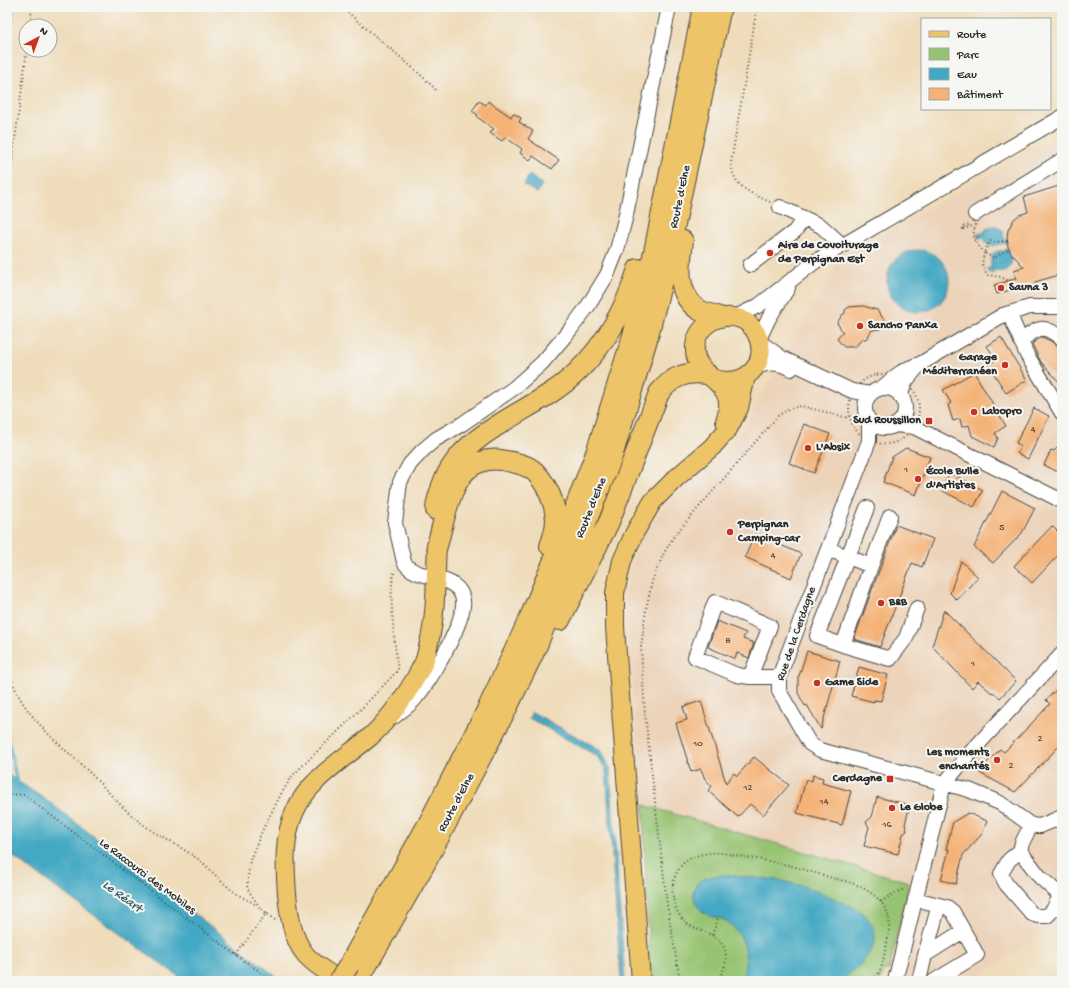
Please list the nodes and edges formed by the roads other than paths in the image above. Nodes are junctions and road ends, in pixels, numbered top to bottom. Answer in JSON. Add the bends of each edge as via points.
{"nodes":[{"id":1,"x":669,"y":7,"type":"edge"},
{"id":2,"x":703,"y":7,"type":"edge"},
{"id":3,"x":721,"y":7,"type":"edge"},
{"id":4,"x":730,"y":7,"type":"edge"},
{"id":5,"x":684,"y":101,"type":"junction"},
{"id":6,"x":1062,"y":117,"type":"edge"},
{"id":7,"x":1062,"y":160,"type":"edge"},
{"id":8,"x":780,"y":207,"type":"road end"},
{"id":9,"x":975,"y":214,"type":"dead end"},
{"id":10,"x":804,"y":218,"type":"junction"},
{"id":11,"x":842,"y":245,"type":"junction"},
{"id":12,"x":750,"y":265,"type":"dead end"},
{"id":13,"x":801,"y":272,"type":"junction"},
{"id":14,"x":1062,"y":307,"type":"edge"},
{"id":15,"x":1009,"y":313,"type":"junction"},
{"id":16,"x":728,"y":317,"type":"junction"},
{"id":17,"x":1062,"y":339,"type":"edge"},
{"id":18,"x":760,"y":341,"type":"junction"},
{"id":19,"x":1021,"y":342,"type":"junction"},
{"id":20,"x":751,"y":372,"type":"junction"},
{"id":21,"x":710,"y":376,"type":"junction"},
{"id":22,"x":901,"y":378,"type":"junction"},
{"id":23,"x":876,"y":391,"type":"junction"},
{"id":24,"x":851,"y":395,"type":"junction"},
{"id":25,"x":902,"y":402,"type":"junction"},
{"id":26,"x":1062,"y":413,"type":"edge"},
{"id":27,"x":867,"y":415,"type":"junction"},
{"id":28,"x":890,"y":426,"type":"junction"},
{"id":29,"x":914,"y":427,"type":"junction"},
{"id":30,"x":869,"y":441,"type":"junction"},
{"id":31,"x":712,"y":447,"type":"junction"},
{"id":32,"x":1062,"y":501,"type":"edge"},
{"id":33,"x":867,"y":508,"type":"dead end"},
{"id":34,"x":890,"y":516,"type":"dead end"},
{"id":35,"x":437,"y":546,"type":"junction"},
{"id":36,"x":828,"y":549,"type":"junction"},
{"id":37,"x":848,"y":557,"type":"junction"},
{"id":38,"x":871,"y":566,"type":"junction"},
{"id":39,"x":436,"y":578,"type":"junction"},
{"id":40,"x":917,"y":608,"type":"dead end"},
{"id":41,"x":843,"y":645,"type":"junction"},
{"id":42,"x":1062,"y":654,"type":"edge"},
{"id":43,"x":750,"y":677,"type":"junction"},
{"id":44,"x":780,"y":677,"type":"junction"},
{"id":45,"x":370,"y":736,"type":"junction"},
{"id":46,"x":944,"y":784,"type":"junction"},
{"id":47,"x":451,"y":814,"type":"junction"},
{"id":48,"x":1062,"y":817,"type":"edge"},
{"id":49,"x":1027,"y":822,"type":"junction"},
{"id":50,"x":1020,"y":851,"type":"junction"},
{"id":51,"x":917,"y":891,"type":"junction"},
{"id":52,"x":1061,"y":897,"type":"edge"},
{"id":53,"x":939,"y":905,"type":"junction"},
{"id":54,"x":963,"y":931,"type":"junction"},
{"id":55,"x":925,"y":955,"type":"junction"},
{"id":56,"x":350,"y":973,"type":"edge"},
{"id":57,"x":641,"y":981,"type":"edge"},
{"id":58,"x":895,"y":981,"type":"edge"},
{"id":59,"x":919,"y":981,"type":"edge"},
{"id":60,"x":934,"y":981,"type":"edge"}],
"edges":[{"from":1,"to":39,"type":"street","via":[[618,250],[607,275],[583,312],[542,364],[514,388],[427,446],[410,464],[400,482],[395,522],[404,562],[417,572]]},
{"from":2,"to":5,"type":"highway","name":"Route d'Elne"},
{"from":3,"to":47,"type":"highway","name":"Route d'Elne","via":[[668,257],[648,336],[612,457],[536,648]]},
{"from":4,"to":16,"type":"highway","via":[[684,225],[680,267],[681,286],[689,302],[700,310]]},
{"from":5,"to":35,"type":"highway","via":[[630,293],[612,327],[600,347],[576,374],[479,437],[456,460],[443,479],[436,504]]},
{"from":5,"to":56,"type":"highway","name":"Route d'Elne","via":[[654,252],[634,332],[596,453],[567,529],[487,710]]},
{"from":6,"to":11,"type":"street"},
{"from":7,"to":9,"type":"street"},
{"from":8,"to":10,"type":"street"},
{"from":10,"to":11,"type":"street","via":[[821,226]]},
{"from":10,"to":12,"type":"street","via":[[795,231]]},
{"from":11,"to":13,"type":"street"},
{"from":13,"to":16,"type":"street","via":[[758,306]]},
{"from":13,"to":18,"type":"street","via":[[769,318]]},
{"from":14,"to":15,"type":"street","via":[[1030,307]]},
{"from":15,"to":19,"type":"street"},
{"from":15,"to":22,"type":"street","via":[[920,364]]},
{"from":16,"to":18,"type":"main road","via":[[746,322],[754,329]]},
{"from":16,"to":21,"type":"main road","via":[[711,321],[698,336],[695,346],[696,357],[700,366]]},
{"from":17,"to":19,"type":"street","via":[[1053,331],[1042,328],[1031,332]]},
{"from":18,"to":20,"type":"main road","via":[[759,359]]},
{"from":18,"to":24,"type":"street","via":[[782,358]]},
{"from":19,"to":26,"type":"street"},
{"from":20,"to":21,"type":"main road","via":[[729,382]]},
{"from":20,"to":24,"type":"street","via":[[767,363],[781,364]]},
{"from":20,"to":31,"type":"main road","via":[[739,408],[728,429]]},
{"from":21,"to":31,"type":"main road","via":[[722,387],[729,399],[726,420]]},
{"from":21,"to":47,"type":"highway","via":[[698,373],[682,375],[672,380],[659,393],[609,522],[540,661]]},
{"from":22,"to":23,"type":"street"},
{"from":22,"to":25,"type":"street"},
{"from":23,"to":24,"type":"street"},
{"from":23,"to":25,"type":"street","via":[[892,390]]},
{"from":23,"to":27,"type":"street","via":[[867,399]]},
{"from":24,"to":27,"type":"street"},
{"from":25,"to":28,"type":"street","via":[[903,414],[900,420]]},
{"from":25,"to":29,"type":"street"},
{"from":27,"to":28,"type":"street","via":[[878,426]]},
{"from":27,"to":30,"type":"street","name":"Rue de la Cerdagne"},
{"from":28,"to":29,"type":"street"},
{"from":28,"to":30,"type":"street","name":"Rue de la Cerdagne"},
{"from":29,"to":32,"type":"street"},
{"from":30,"to":36,"type":"street","name":"Rue de la Cerdagne"},
{"from":31,"to":57,"type":"main road","via":[[653,501],[622,561],[614,593]]},
{"from":33,"to":37,"type":"street"},
{"from":34,"to":38,"type":"street"},
{"from":35,"to":39,"type":"main road"},
{"from":35,"to":56,"type":"highway","via":[[450,499],[463,474],[474,464],[494,459],[516,462],[535,472],[546,487],[556,519],[554,534],[524,612]]},
{"from":36,"to":37,"type":"street"},
{"from":36,"to":44,"type":"street","name":"Rue de la Cerdagne"},
{"from":37,"to":38,"type":"street"},
{"from":37,"to":41,"type":"street","via":[[818,636]]},
{"from":38,"to":41,"type":"street"},
{"from":39,"to":45,"type":"main road","via":[[433,629],[425,661],[391,715]]},
{"from":39,"to":45,"type":"street","via":[[450,582],[461,593],[463,605],[455,631],[434,672],[414,701]]},
{"from":40,"to":41,"type":"street","via":[[906,638],[890,659]]},
{"from":42,"to":46,"type":"street"},
{"from":43,"to":43,"type":"street","via":[[737,675],[695,657],[715,602],[770,626]]},
{"from":43,"to":44,"type":"street"},
{"from":44,"to":46,"type":"street","name":"Rue de la Cerdagne","via":[[779,691],[810,744],[820,750]]},
{"from":45,"to":56,"type":"main road","via":[[307,792],[295,810],[287,837],[285,857],[289,912],[295,936],[305,954],[320,968]]},
{"from":46,"to":49,"type":"street","name":"Rue de la Cerdagne","via":[[969,790],[1000,803]]},
{"from":46,"to":51,"type":"street"},
{"from":47,"to":56,"type":"highway","name":"Route d'Elne"},
{"from":48,"to":49,"type":"street","via":[[1040,826]]},
{"from":49,"to":50,"type":"street"},
{"from":50,"to":52,"type":"street","via":[[1040,877]]},
{"from":50,"to":52,"type":"street","via":[[1009,860],[1001,874],[1006,884],[1032,914],[1047,916]]},
{"from":51,"to":53,"type":"street"},
{"from":51,"to":58,"type":"street"},
{"from":53,"to":54,"type":"street","via":[[947,907],[952,912]]},
{"from":53,"to":55,"type":"street"},
{"from":54,"to":55,"type":"street"},
{"from":54,"to":60,"type":"street","via":[[977,955]]},
{"from":55,"to":59,"type":"street"}]}
